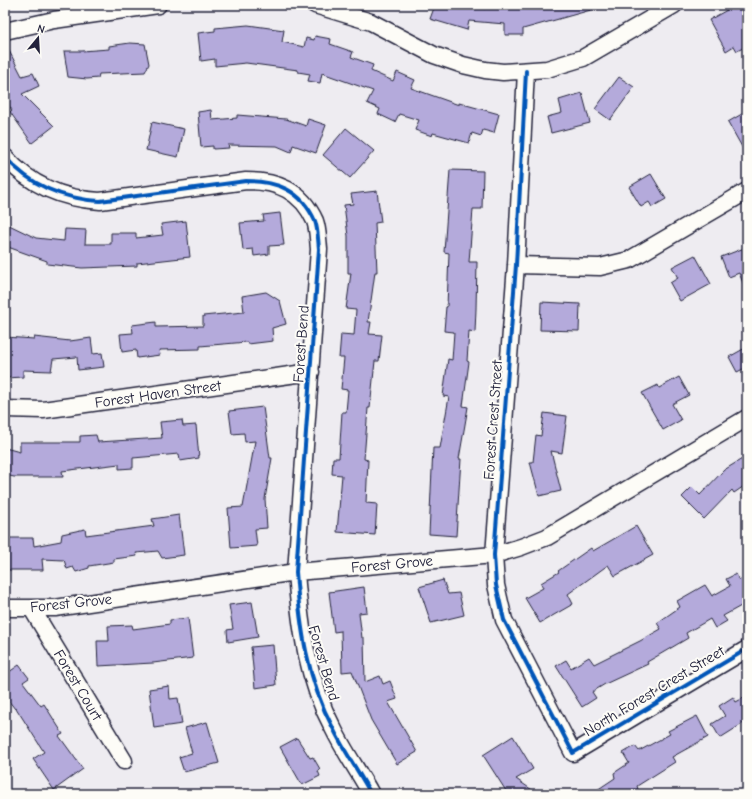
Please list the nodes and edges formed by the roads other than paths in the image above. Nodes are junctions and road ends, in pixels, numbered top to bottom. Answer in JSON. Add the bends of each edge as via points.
{"nodes":[{"id":1,"x":153,"y":5,"type":"edge"},
{"id":2,"x":315,"y":5,"type":"edge"},
{"id":3,"x":674,"y":5,"type":"edge"},
{"id":4,"x":334,"y":8,"type":"edge"},
{"id":5,"x":5,"y":32,"type":"edge"},
{"id":6,"x":526,"y":71,"type":"junction"},
{"id":7,"x":5,"y":157,"type":"edge"},
{"id":8,"x":747,"y":191,"type":"edge"},
{"id":9,"x":516,"y":265,"type":"junction"},
{"id":10,"x":311,"y":372,"type":"junction"},
{"id":11,"x":5,"y":409,"type":"edge"},
{"id":12,"x":747,"y":418,"type":"edge"},
{"id":13,"x":494,"y":555,"type":"junction"},
{"id":14,"x":296,"y":572,"type":"junction"},
{"id":15,"x":5,"y":608,"type":"edge"},
{"id":16,"x":32,"y":609,"type":"junction"},
{"id":17,"x":747,"y":649,"type":"edge"},
{"id":18,"x":573,"y":753,"type":"joint"},
{"id":19,"x":124,"y":761,"type":"dead end"},
{"id":20,"x":372,"y":794,"type":"edge"}],
"edges":[{"from":1,"to":5,"type":"street","via":[[54,20]]},
{"from":2,"to":4,"type":"street"},
{"from":3,"to":6,"type":"street","via":[[583,58],[547,69]]},
{"from":4,"to":6,"type":"street","via":[[371,22],[434,55],[463,65],[485,70]]},
{"from":6,"to":9,"type":"street","name":"Forest Crest Street"},
{"from":7,"to":10,"type":"street","name":"Forest Bend","via":[[36,183],[60,194],[87,200],[100,201],[246,181],[266,181],[285,188],[301,199],[315,222],[318,242]]},
{"from":8,"to":9,"type":"street","via":[[630,260],[600,267]]},
{"from":9,"to":13,"type":"street","name":"Forest Crest Street"},
{"from":10,"to":11,"type":"street","name":"Forest Haven Street","via":[[43,410]]},
{"from":10,"to":14,"type":"street","name":"Forest Bend"},
{"from":12,"to":13,"type":"street","name":"Forest Grove","via":[[547,537]]},
{"from":13,"to":14,"type":"street","name":"Forest Grove"},
{"from":13,"to":18,"type":"street","name":"Forest Crest Street","via":[[496,585],[504,620]]},
{"from":14,"to":16,"type":"street","name":"Forest Grove","via":[[55,608]]},
{"from":14,"to":20,"type":"street","name":"Forest Bend","via":[[299,619],[306,656],[317,692],[332,727]]},
{"from":15,"to":16,"type":"street","name":"Forest Grove"},
{"from":16,"to":19,"type":"street","name":"Forest Court"},
{"from":17,"to":18,"type":"street","name":"North Forest Crest Street"}]}
